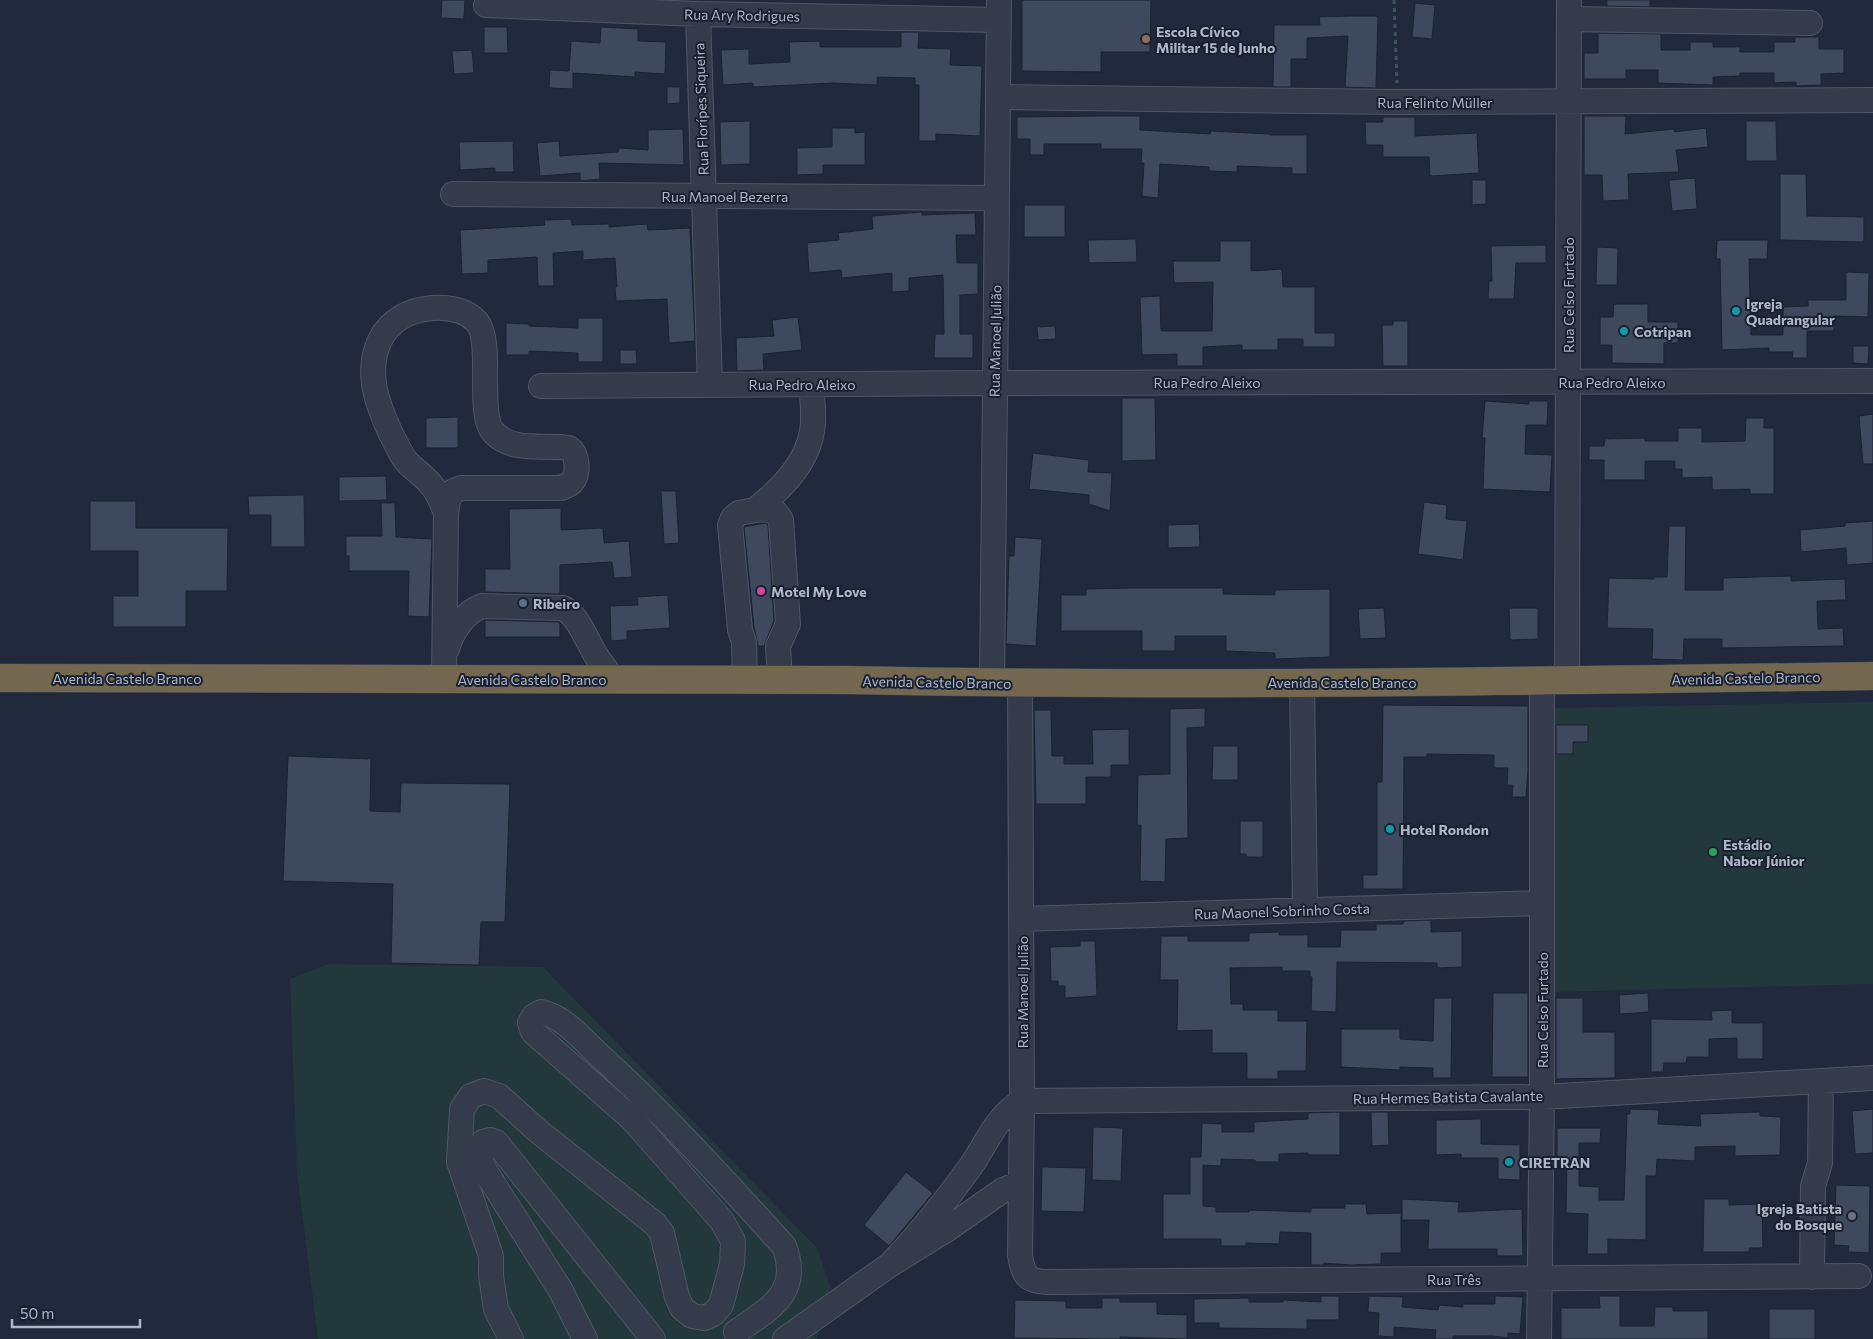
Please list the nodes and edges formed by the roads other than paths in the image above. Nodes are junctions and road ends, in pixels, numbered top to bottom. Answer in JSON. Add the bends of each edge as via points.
{"nodes":[{"id":1,"x":486,"y":5,"type":"dead end"},
{"id":2,"x":999,"y":10,"type":"edge"},
{"id":3,"x":1569,"y":10,"type":"edge"},
{"id":4,"x":698,"y":14,"type":"junction"},
{"id":5,"x":1810,"y":23,"type":"dead end"},
{"id":6,"x":998,"y":97,"type":"junction"},
{"id":7,"x":1873,"y":100,"type":"edge"},
{"id":8,"x":1569,"y":102,"type":"junction"},
{"id":9,"x":453,"y":194,"type":"dead end"},
{"id":10,"x":704,"y":196,"type":"junction"},
{"id":11,"x":997,"y":198,"type":"junction"},
{"id":12,"x":1873,"y":381,"type":"edge"},
{"id":13,"x":1567,"y":382,"type":"junction"},
{"id":14,"x":995,"y":383,"type":"junction"},
{"id":15,"x":811,"y":384,"type":"junction"},
{"id":16,"x":710,"y":385,"type":"junction"},
{"id":17,"x":541,"y":386,"type":"dead end"},
{"id":18,"x":754,"y":510,"type":"junction"},
{"id":19,"x":446,"y":514,"type":"junction"},
{"id":20,"x":444,"y":668,"type":"junction"},
{"id":21,"x":1873,"y":676,"type":"edge"},
{"id":22,"x":0,"y":678,"type":"edge"},
{"id":23,"x":614,"y":680,"type":"junction"},
{"id":24,"x":745,"y":680,"type":"junction"},
{"id":25,"x":780,"y":680,"type":"junction"},
{"id":26,"x":1554,"y":681,"type":"junction"},
{"id":27,"x":1302,"y":682,"type":"junction"},
{"id":28,"x":992,"y":683,"type":"junction"},
{"id":29,"x":1020,"y":683,"type":"junction"},
{"id":30,"x":1542,"y":903,"type":"junction"},
{"id":31,"x":1305,"y":910,"type":"junction"},
{"id":32,"x":1021,"y":919,"type":"junction"},
{"id":33,"x":1873,"y":1078,"type":"edge"},
{"id":34,"x":1821,"y":1081,"type":"junction"},
{"id":35,"x":1542,"y":1097,"type":"junction"},
{"id":36,"x":1022,"y":1101,"type":"junction"},
{"id":37,"x":1020,"y":1183,"type":"junction"},
{"id":38,"x":891,"y":1264,"type":"junction"},
{"id":39,"x":1859,"y":1276,"type":"dead end"},
{"id":40,"x":1812,"y":1277,"type":"junction"},
{"id":41,"x":1540,"y":1278,"type":"junction"},
{"id":42,"x":1048,"y":1282,"type":"joint"},
{"id":43,"x":733,"y":1337,"type":"edge"},
{"id":44,"x":511,"y":1339,"type":"edge"},
{"id":45,"x":585,"y":1339,"type":"edge"},
{"id":46,"x":653,"y":1339,"type":"edge"},
{"id":47,"x":785,"y":1339,"type":"edge"},
{"id":48,"x":1539,"y":1339,"type":"edge"}],
"edges":[{"from":1,"to":4,"type":"street","name":"Rua Ary Rodrigues"},
{"from":2,"to":4,"type":"street","name":"Rua Ary Rodrigues"},
{"from":2,"to":6,"type":"street","name":"Rua Manoel Julião"},
{"from":3,"to":5,"type":"street"},
{"from":3,"to":8,"type":"street","name":"Rua Celso Furtado"},
{"from":4,"to":10,"type":"street","name":"Rua Florípes Siqueira"},
{"from":6,"to":8,"type":"street","name":"Rua Felinto Müller"},
{"from":6,"to":11,"type":"street","name":"Rua Manoel Julião"},
{"from":7,"to":8,"type":"street","name":"Rua Felinto Müller"},
{"from":8,"to":13,"type":"street","name":"Rua Celso Furtado"},
{"from":9,"to":10,"type":"street","name":"Rua Manoel Bezerra"},
{"from":10,"to":11,"type":"street","name":"Rua Manoel Bezerra"},
{"from":10,"to":16,"type":"street","name":"Rua Florípes Siqueira"},
{"from":11,"to":14,"type":"street","name":"Rua Manoel Julião"},
{"from":12,"to":13,"type":"street","name":"Rua Pedro Aleixo"},
{"from":13,"to":14,"type":"street","name":"Rua Pedro Aleixo"},
{"from":13,"to":26,"type":"street","name":"Rua Celso Furtado"},
{"from":14,"to":15,"type":"street","name":"Rua Pedro Aleixo"},
{"from":14,"to":28,"type":"street","name":"Rua Manoel Julião"},
{"from":15,"to":16,"type":"street","name":"Rua Pedro Aleixo"},
{"from":15,"to":18,"type":"street","via":[[813,429],[808,446],[785,484]]},
{"from":16,"to":17,"type":"street","name":"Rua Pedro Aleixo"},
{"from":18,"to":24,"type":"street","via":[[739,513],[730,525],[740,630],[744,642]]},
{"from":18,"to":25,"type":"street","via":[[768,509],[781,520],[788,624],[778,646]]},
{"from":19,"to":19,"type":"street","via":[[433,486],[400,452],[376,397],[372,376],[374,353],[385,331],[403,315],[424,309],[446,308],[466,312],[478,323],[484,342],[486,414],[491,431],[517,446],[570,448],[575,454],[576,475],[570,484],[561,488],[461,488],[452,492]]},
{"from":19,"to":20,"type":"street"},
{"from":20,"to":22,"type":"highway","name":"Avenida Castelo Branco"},
{"from":20,"to":23,"type":"highway","name":"Avenida Castelo Branco"},
{"from":20,"to":23,"type":"street","via":[[449,641],[472,610],[482,606],[564,608],[577,620],[593,652]]},
{"from":21,"to":26,"type":"highway","name":"Avenida Castelo Branco"},
{"from":23,"to":24,"type":"highway","name":"Avenida Castelo Branco"},
{"from":24,"to":25,"type":"highway","name":"Avenida Castelo Branco"},
{"from":25,"to":28,"type":"highway","name":"Avenida Castelo Branco"},
{"from":26,"to":27,"type":"highway","name":"Avenida Castelo Branco"},
{"from":26,"to":30,"type":"street","name":"Rua Celso Furtado"},
{"from":27,"to":29,"type":"highway","name":"Avenida Castelo Branco"},
{"from":27,"to":31,"type":"street"},
{"from":28,"to":29,"type":"highway","name":"Avenida Castelo Branco"},
{"from":29,"to":32,"type":"street","name":"Rua Manoel Julião"},
{"from":30,"to":31,"type":"street","name":"Rua Maonel Sobrinho Costa"},
{"from":30,"to":35,"type":"street","name":"Rua Celso Furtado"},
{"from":31,"to":32,"type":"street","name":"Rua Maonel Sobrinho Costa"},
{"from":32,"to":36,"type":"street","name":"Rua Manoel Julião"},
{"from":33,"to":34,"type":"street","name":"Rua Hermes Batista Cavalante"},
{"from":34,"to":35,"type":"street","name":"Rua Hermes Batista Cavalante"},
{"from":34,"to":40,"type":"street","via":[[1820,1162],[1813,1186]]},
{"from":35,"to":36,"type":"street","name":"Rua Hermes Batista Cavalante"},
{"from":35,"to":41,"type":"street","name":"Rua Celso Furtado"},
{"from":36,"to":37,"type":"street","name":"Rua Manoel Julião"},
{"from":36,"to":38,"type":"street","via":[[1009,1108],[997,1122],[936,1214]]},
{"from":37,"to":38,"type":"street","via":[[1004,1190]]},
{"from":37,"to":42,"type":"street","name":"Rua Manoel Julião","via":[[1022,1267],[1032,1280]]},
{"from":38,"to":47,"type":"street"},
{"from":39,"to":40,"type":"street","name":"Rua Três"},
{"from":40,"to":41,"type":"street","name":"Rua Três"},
{"from":41,"to":42,"type":"street","name":"Rua Três"},
{"from":41,"to":48,"type":"street","name":"Rua Celso Furtado"},
{"from":43,"to":44,"type":"street","via":[[770,1308],[782,1294],[789,1277],[790,1261],[784,1246],[708,1162],[625,1078],[568,1026],[541,1012],[530,1023],[534,1032],[632,1119],[722,1222],[733,1241],[732,1264],[721,1305],[704,1318],[692,1316],[682,1308],[677,1297],[662,1233],[655,1224],[499,1096],[484,1091],[471,1096],[462,1109],[459,1162],[491,1256],[496,1309]]},
{"from":45,"to":46,"type":"street","via":[[561,1291],[484,1169],[480,1157],[483,1142],[496,1142]]}]}
